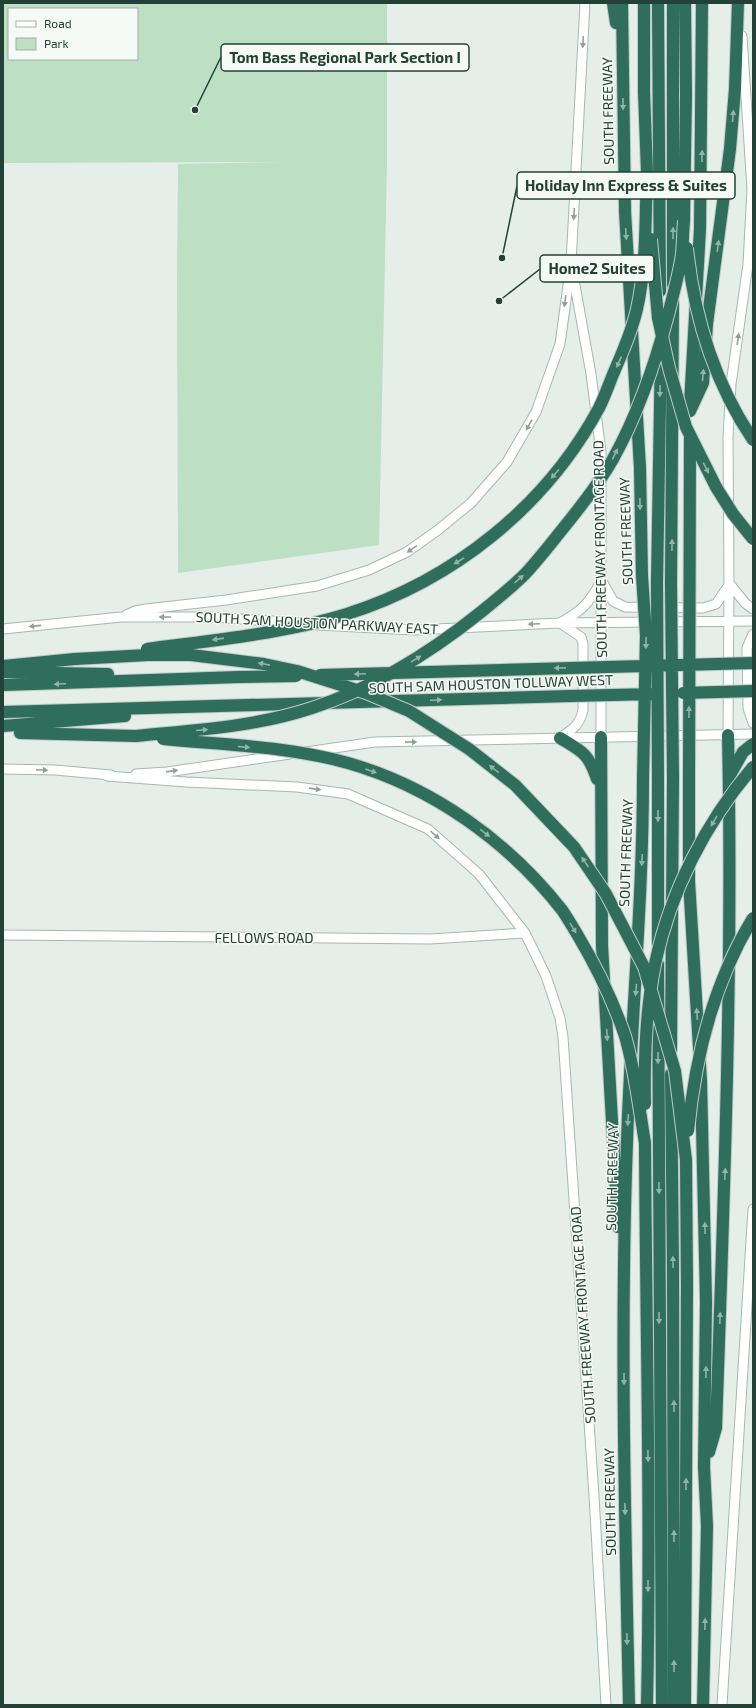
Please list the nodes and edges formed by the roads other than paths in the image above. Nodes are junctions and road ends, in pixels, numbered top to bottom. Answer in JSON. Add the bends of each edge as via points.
{"nodes":[{"id":1,"x":585,"y":3,"type":"edge"},
{"id":2,"x":614,"y":3,"type":"edge"},
{"id":3,"x":622,"y":3,"type":"edge"},
{"id":4,"x":644,"y":3,"type":"edge"},
{"id":5,"x":658,"y":3,"type":"edge"},
{"id":6,"x":673,"y":3,"type":"edge"},
{"id":7,"x":685,"y":3,"type":"edge"},
{"id":8,"x":702,"y":3,"type":"edge"},
{"id":9,"x":739,"y":3,"type":"edge"},
{"id":10,"x":623,"y":65,"type":"junction"},
{"id":11,"x":647,"y":172,"type":"junction"},
{"id":12,"x":684,"y":221,"type":"junction"},
{"id":13,"x":571,"y":263,"type":"junction"},
{"id":14,"x":690,"y":411,"type":"junction"},
{"id":15,"x":753,"y":440,"type":"edge"},
{"id":16,"x":753,"y":540,"type":"edge"},
{"id":17,"x":602,"y":582,"type":"junction"},
{"id":18,"x":729,"y":583,"type":"junction"},
{"id":19,"x":753,"y":609,"type":"edge"},
{"id":20,"x":121,"y":617,"type":"junction"},
{"id":21,"x":753,"y":621,"type":"edge"},
{"id":22,"x":728,"y":622,"type":"junction"},
{"id":23,"x":559,"y":623,"type":"junction"},
{"id":24,"x":601,"y":623,"type":"junction"},
{"id":25,"x":3,"y":629,"type":"edge"},
{"id":26,"x":753,"y":634,"type":"edge"},
{"id":27,"x":74,"y":659,"type":"junction"},
{"id":28,"x":753,"y":663,"type":"edge"},
{"id":29,"x":3,"y":666,"type":"edge"},
{"id":30,"x":3,"y":672,"type":"edge"},
{"id":31,"x":239,"y":677,"type":"junction"},
{"id":32,"x":3,"y":685,"type":"edge"},
{"id":33,"x":753,"y":691,"type":"edge"},
{"id":34,"x":572,"y":696,"type":"junction"},
{"id":35,"x":753,"y":697,"type":"edge"},
{"id":36,"x":227,"y":706,"type":"junction"},
{"id":37,"x":3,"y":712,"type":"edge"},
{"id":38,"x":753,"y":723,"type":"edge"},
{"id":39,"x":3,"y":726,"type":"edge"},
{"id":40,"x":3,"y":733,"type":"edge"},
{"id":41,"x":753,"y":734,"type":"edge"},
{"id":42,"x":728,"y":735,"type":"junction"},
{"id":43,"x":136,"y":736,"type":"junction"},
{"id":44,"x":601,"y":737,"type":"junction"},
{"id":45,"x":560,"y":738,"type":"junction"},
{"id":46,"x":753,"y":744,"type":"edge"},
{"id":47,"x":753,"y":766,"type":"edge"},
{"id":48,"x":3,"y":769,"type":"edge"},
{"id":49,"x":107,"y":776,"type":"junction"},
{"id":50,"x":729,"y":776,"type":"junction"},
{"id":51,"x":601,"y":792,"type":"junction"},
{"id":52,"x":753,"y":918,"type":"edge"},
{"id":53,"x":525,"y":933,"type":"junction"},
{"id":54,"x":3,"y":936,"type":"edge"},
{"id":55,"x":645,"y":1143,"type":"junction"},
{"id":56,"x":686,"y":1160,"type":"junction"},
{"id":57,"x":753,"y":1209,"type":"edge"},
{"id":58,"x":624,"y":1340,"type":"junction"},
{"id":59,"x":704,"y":1467,"type":"junction"},
{"id":60,"x":648,"y":1632,"type":"junction"},
{"id":61,"x":606,"y":1705,"type":"edge"},
{"id":62,"x":629,"y":1705,"type":"edge"},
{"id":63,"x":647,"y":1705,"type":"edge"},
{"id":64,"x":651,"y":1705,"type":"edge"},
{"id":65,"x":662,"y":1705,"type":"edge"},
{"id":66,"x":674,"y":1705,"type":"edge"},
{"id":67,"x":685,"y":1705,"type":"edge"},
{"id":68,"x":703,"y":1705,"type":"edge"},
{"id":69,"x":722,"y":1705,"type":"edge"}],
"edges":[{"from":1,"to":13,"type":"main road","name":"SOUTH FREEWAY FRONTAGE ROAD","one_way":true},
{"from":2,"to":10,"type":"highway"},
{"from":3,"to":10,"type":"highway","name":"SOUTH FREEWAY"},
{"from":4,"to":11,"type":"highway"},
{"from":5,"to":65,"type":"highway","one_way":true,"bridge":true,"via":[[661,331],[657,582]]},
{"from":66,"to":6,"type":"highway","one_way":true,"bridge":true,"via":[[674,1283],[670,1031],[673,778]]},
{"from":7,"to":12,"type":"highway"},
{"from":14,"to":8,"type":"highway","one_way":true,"via":[[701,222]]},
{"from":14,"to":9,"type":"highway","one_way":true,"via":[[703,383],[707,324],[730,149]]},
{"from":18,"to":9,"type":"main road","one_way":true,"via":[[728,437],[732,384],[748,264],[752,190]]},
{"from":10,"to":58,"type":"highway","name":"SOUTH FREEWAY","one_way":true,"bridge":true,"via":[[625,211],[640,468],[646,635],[640,894],[627,1144]]},
{"from":11,"to":16,"type":"highway","one_way":true,"bridge":true,"via":[[655,296],[669,368],[686,428],[716,487]]},
{"from":11,"to":27,"type":"highway","one_way":true,"bridge":true,"via":[[643,258],[637,308],[626,343],[600,406],[562,466],[498,532],[469,555],[408,590],[346,614],[273,631]]},
{"from":12,"to":15,"type":"highway","bridge":true,"via":[[689,272],[708,351],[726,394]]},
{"from":43,"to":12,"type":"highway","one_way":true,"bridge":true,"via":[[221,728],[314,708],[388,676],[455,633],[523,576],[592,490],[613,459],[635,412],[664,332],[676,287]]},
{"from":13,"to":17,"type":"main road","name":"SOUTH FREEWAY FRONTAGE ROAD","via":[[591,374],[601,452]]},
{"from":13,"to":20,"type":"main road","one_way":true,"via":[[560,344],[536,412],[507,462],[470,503],[438,530],[407,552],[369,570],[317,586],[146,609]]},
{"from":59,"to":14,"type":"highway","one_way":true,"bridge":true,"via":[[706,1270],[701,1081],[689,881]]},
{"from":17,"to":18,"type":"main road","via":[[613,601],[625,607],[703,608],[716,604]]},
{"from":17,"to":23,"type":"main road","via":[[586,606]]},
{"from":17,"to":24,"type":"main road","name":"SOUTH FREEWAY FRONTAGE ROAD"},
{"from":18,"to":19,"type":"main road"},
{"from":18,"to":22,"type":"main road"},
{"from":23,"to":20,"type":"main road","name":"SOUTH SAM HOUSTON PARKWAY EAST","one_way":true,"via":[[415,630],[212,617]]},
{"from":20,"to":25,"type":"main road","name":"SOUTH SAM HOUSTON PARKWAY EAST","one_way":true},
{"from":21,"to":22,"type":"main road","name":"SOUTH SAM HOUSTON PARKWAY EAST"},
{"from":22,"to":24,"type":"main road","name":"SOUTH SAM HOUSTON PARKWAY EAST"},
{"from":22,"to":42,"type":"main road"},
{"from":23,"to":24,"type":"main road","name":"SOUTH SAM HOUSTON PARKWAY EAST"},
{"from":23,"to":45,"type":"main road","via":[[581,637],[584,710],[581,719]]},
{"from":24,"to":44,"type":"main road","name":"SOUTH FREEWAY FRONTAGE ROAD"},
{"from":26,"to":38,"type":"main road","via":[[747,648],[748,708]]},
{"from":27,"to":29,"type":"highway"},
{"from":56,"to":27,"type":"highway","one_way":true,"bridge":true,"via":[[675,1071],[644,967],[606,894],[574,847],[515,785],[469,749],[409,711],[366,693],[297,671],[192,655]]},
{"from":28,"to":31,"type":"highway","name":"SOUTH SAM HOUSTON TOLLWAY WEST","one_way":true,"bridge":true},
{"from":30,"to":31,"type":"highway"},
{"from":31,"to":32,"type":"highway","one_way":true},
{"from":33,"to":34,"type":"highway","name":"SOUTH SAM HOUSTON TOLLWAY WEST","bridge":true},
{"from":34,"to":35,"type":"highway","bridge":true},
{"from":36,"to":34,"type":"highway","name":"SOUTH SAM HOUSTON TOLLWAY WEST","one_way":true,"bridge":true},
{"from":36,"to":37,"type":"highway"},
{"from":36,"to":39,"type":"highway"},
{"from":40,"to":43,"type":"highway"},
{"from":41,"to":42,"type":"main road"},
{"from":42,"to":44,"type":"main road"},
{"from":42,"to":50,"type":"highway"},
{"from":43,"to":55,"type":"highway","one_way":true,"bridge":true,"via":[[308,754],[348,763],[427,795],[465,818],[501,846],[563,911],[593,961],[624,1036],[632,1064]]},
{"from":44,"to":45,"type":"main road"},
{"from":44,"to":51,"type":"highway"},
{"from":49,"to":45,"type":"main road","one_way":true,"via":[[167,772],[375,742]]},
{"from":45,"to":51,"type":"highway","via":[[585,754],[592,762]]},
{"from":46,"to":50,"type":"highway","via":[[742,752]]},
{"from":47,"to":55,"type":"highway","one_way":true,"bridge":true,"via":[[719,812],[703,839],[682,882],[655,964],[644,1071]]},
{"from":48,"to":49,"type":"main road","one_way":true,"via":[[55,770]]},
{"from":49,"to":53,"type":"main road","name":"SOUTH FREEWAY FRONTAGE ROAD","one_way":true,"via":[[297,787],[348,794],[428,828],[479,874]]},
{"from":59,"to":50,"type":"highway","one_way":true,"via":[[716,1428],[729,1016]]},
{"from":51,"to":58,"type":"highway","one_way":true,"via":[[602,944]]},
{"from":52,"to":56,"type":"highway","bridge":true,"via":[[734,952],[707,1022],[696,1070]]},
{"from":53,"to":54,"type":"main road","name":"FELLOWS ROAD","via":[[430,939]]},
{"from":53,"to":61,"type":"main road","name":"SOUTH FREEWAY FRONTAGE ROAD","via":[[546,976],[564,1037]]},
{"from":55,"to":60,"type":"highway","one_way":true},
{"from":67,"to":56,"type":"highway","one_way":true},
{"from":57,"to":69,"type":"main road"},
{"from":58,"to":62,"type":"highway","name":"SOUTH FREEWAY","one_way":true,"via":[[624,1505]]},
{"from":68,"to":59,"type":"highway","one_way":true,"via":[[707,1526]]},
{"from":60,"to":63,"type":"highway"},
{"from":60,"to":64,"type":"highway"}]}
